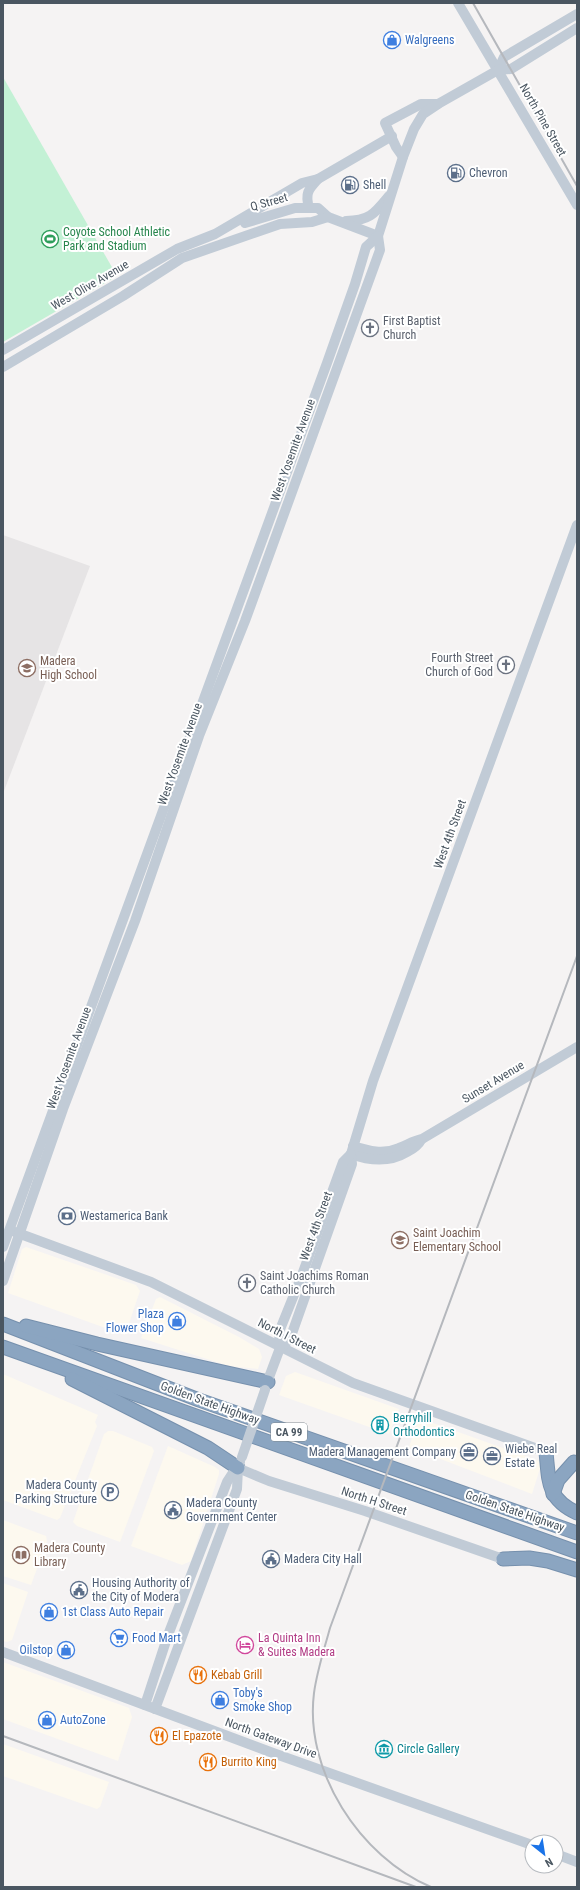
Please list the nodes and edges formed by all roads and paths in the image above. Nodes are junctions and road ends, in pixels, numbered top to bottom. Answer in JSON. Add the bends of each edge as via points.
{"nodes":[{"id":1,"x":458,"y":3,"type":"edge"},
{"id":2,"x":577,"y":14,"type":"edge"},
{"id":3,"x":577,"y":28,"type":"edge"},
{"id":4,"x":498,"y":70,"type":"junction"},
{"id":5,"x":438,"y":104,"type":"junction"},
{"id":6,"x":392,"y":136,"type":"junction"},
{"id":7,"x":403,"y":157,"type":"junction"},
{"id":8,"x":318,"y":179,"type":"junction"},
{"id":9,"x":392,"y":193,"type":"junction"},
{"id":10,"x":577,"y":205,"type":"edge"},
{"id":11,"x":295,"y":208,"type":"junction"},
{"id":12,"x":309,"y":208,"type":"junction"},
{"id":13,"x":328,"y":217,"type":"junction"},
{"id":14,"x":340,"y":221,"type":"junction"},
{"id":15,"x":255,"y":232,"type":"junction"},
{"id":16,"x":216,"y":234,"type":"junction"},
{"id":17,"x":378,"y":236,"type":"junction"},
{"id":18,"x":3,"y":350,"type":"edge"},
{"id":19,"x":3,"y":367,"type":"edge"},
{"id":20,"x":577,"y":525,"type":"edge"},
{"id":21,"x":577,"y":1047,"type":"edge"},
{"id":22,"x":352,"y":1150,"type":"junction"},
{"id":23,"x":6,"y":1229,"type":"edge"},
{"id":24,"x":21,"y":1234,"type":"junction"},
{"id":25,"x":3,"y":1247,"type":"edge"},
{"id":26,"x":3,"y":1281,"type":"edge"},
{"id":27,"x":3,"y":1320,"type":"edge"},
{"id":28,"x":3,"y":1324,"type":"edge"},
{"id":29,"x":3,"y":1347,"type":"edge"},
{"id":30,"x":280,"y":1348,"type":"junction"},
{"id":31,"x":24,"y":1355,"type":"junction"},
{"id":32,"x":266,"y":1386,"type":"junction"},
{"id":33,"x":546,"y":1452,"type":"joint"},
{"id":34,"x":240,"y":1462,"type":"junction"},
{"id":35,"x":574,"y":1462,"type":"dead end"},
{"id":36,"x":553,"y":1494,"type":"junction"},
{"id":37,"x":577,"y":1513,"type":"edge"},
{"id":38,"x":577,"y":1533,"type":"edge"},
{"id":39,"x":577,"y":1552,"type":"edge"},
{"id":40,"x":504,"y":1559,"type":"joint"},
{"id":41,"x":577,"y":1570,"type":"edge"},
{"id":42,"x":3,"y":1652,"type":"edge"},
{"id":43,"x":145,"y":1705,"type":"junction"},
{"id":44,"x":155,"y":1709,"type":"junction"},
{"id":45,"x":524,"y":1843,"type":"edge"},
{"id":46,"x":564,"y":1857,"type":"edge"},
{"id":47,"x":577,"y":1862,"type":"edge"}],
"edges":[{"from":1,"to":4,"type":"main road","name":"North Pine Street"},
{"from":2,"to":4,"type":"main road","via":[[504,57]]},
{"from":3,"to":4,"type":"main road","via":[[511,69]]},
{"from":4,"to":5,"type":"main road"},
{"from":4,"to":10,"type":"main road","name":"North Pine Street"},
{"from":5,"to":6,"type":"main road","via":[[421,104],[385,123]]},
{"from":5,"to":7,"type":"main road","name":"West Yosemite Avenue","via":[[423,114]]},
{"from":6,"to":7,"type":"main road"},
{"from":6,"to":8,"type":"main road","name":"West Olive Avenue"},
{"from":7,"to":9,"type":"main road","name":"West Yosemite Avenue"},
{"from":8,"to":12,"type":"main road","name":"West Olive Avenue","via":[[306,198]]},
{"from":8,"to":16,"type":"main road","name":"West Olive Avenue","via":[[302,183]]},
{"from":9,"to":14,"type":"main road","via":[[366,220]]},
{"from":9,"to":17,"type":"main road","name":"West Yosemite Avenue"},
{"from":11,"to":12,"type":"main road","name":"Q Street"},
{"from":11,"to":15,"type":"main road","via":[[291,214],[257,227]]},
{"from":11,"to":16,"type":"main road","name":"Q Street","via":[[260,217]]},
{"from":12,"to":13,"type":"main road","name":"Q Street","via":[[318,208]]},
{"from":13,"to":14,"type":"main road","name":"Q Street"},
{"from":13,"to":15,"type":"main road","name":"Q Street","via":[[312,222],[280,224]]},
{"from":14,"to":17,"type":"main road","name":"Q Street"},
{"from":15,"to":19,"type":"main road","via":[[182,258]]},
{"from":16,"to":18,"type":"main road","name":"West Olive Avenue","via":[[177,249]]},
{"from":17,"to":23,"type":"main road","name":"West Yosemite Avenue","via":[[366,247],[329,356]]},
{"from":17,"to":24,"type":"main road","name":"West Yosemite Avenue","via":[[380,250],[245,621],[199,736],[135,921],[64,1109]]},
{"from":20,"to":22,"type":"main road","name":"West 4th Street","via":[[373,1081]]},
{"from":21,"to":22,"type":"main road","name":"Sunset Avenue","via":[[422,1139],[384,1152]]},
{"from":22,"to":30,"type":"main road","name":"West 4th Street","via":[[343,1162],[279,1332]]},
{"from":23,"to":24,"type":"main road","name":"North I Street"},
{"from":23,"to":25,"type":"main road","name":"West Yosemite Avenue"},
{"from":24,"to":26,"type":"main road","name":"West Yosemite Avenue"},
{"from":24,"to":30,"type":"main road","name":"North I Street","via":[[151,1282]]},
{"from":27,"to":32,"type":"highway"},
{"from":28,"to":38,"type":"highway","name":"Golden State Highway","number":"CA 99","via":[[199,1400]]},
{"from":29,"to":31,"type":"highway","name":"Golden State Highway","number":"CA 99"},
{"from":30,"to":32,"type":"main road","name":"West 4th Street"},
{"from":30,"to":33,"type":"main road","name":"North I Street","via":[[353,1383]]},
{"from":31,"to":34,"type":"highway"},
{"from":31,"to":39,"type":"highway","name":"Golden State Highway","number":"CA 99"},
{"from":32,"to":34,"type":"main road","name":"West 4th Street","bridge":true},
{"from":33,"to":36,"type":"highway"},
{"from":34,"to":40,"type":"main road","name":"North H Street","via":[[269,1481]]},
{"from":34,"to":43,"type":"main road","name":"West 4th Street","via":[[227,1482],[168,1635]]},
{"from":34,"to":44,"type":"main road","name":"West 4th Street","via":[[236,1489]]},
{"from":35,"to":36,"type":"highway","via":[[558,1480]]},
{"from":36,"to":37,"type":"highway","via":[[563,1506]]},
{"from":40,"to":41,"type":"highway","via":[[529,1558]]},
{"from":42,"to":43,"type":"main road","name":"North Gateway Drive"},
{"from":43,"to":44,"type":"main road","name":"North Gateway Drive"},
{"from":44,"to":45,"type":"main road","name":"North Gateway Drive"},
{"from":46,"to":47,"type":"main road"}]}
